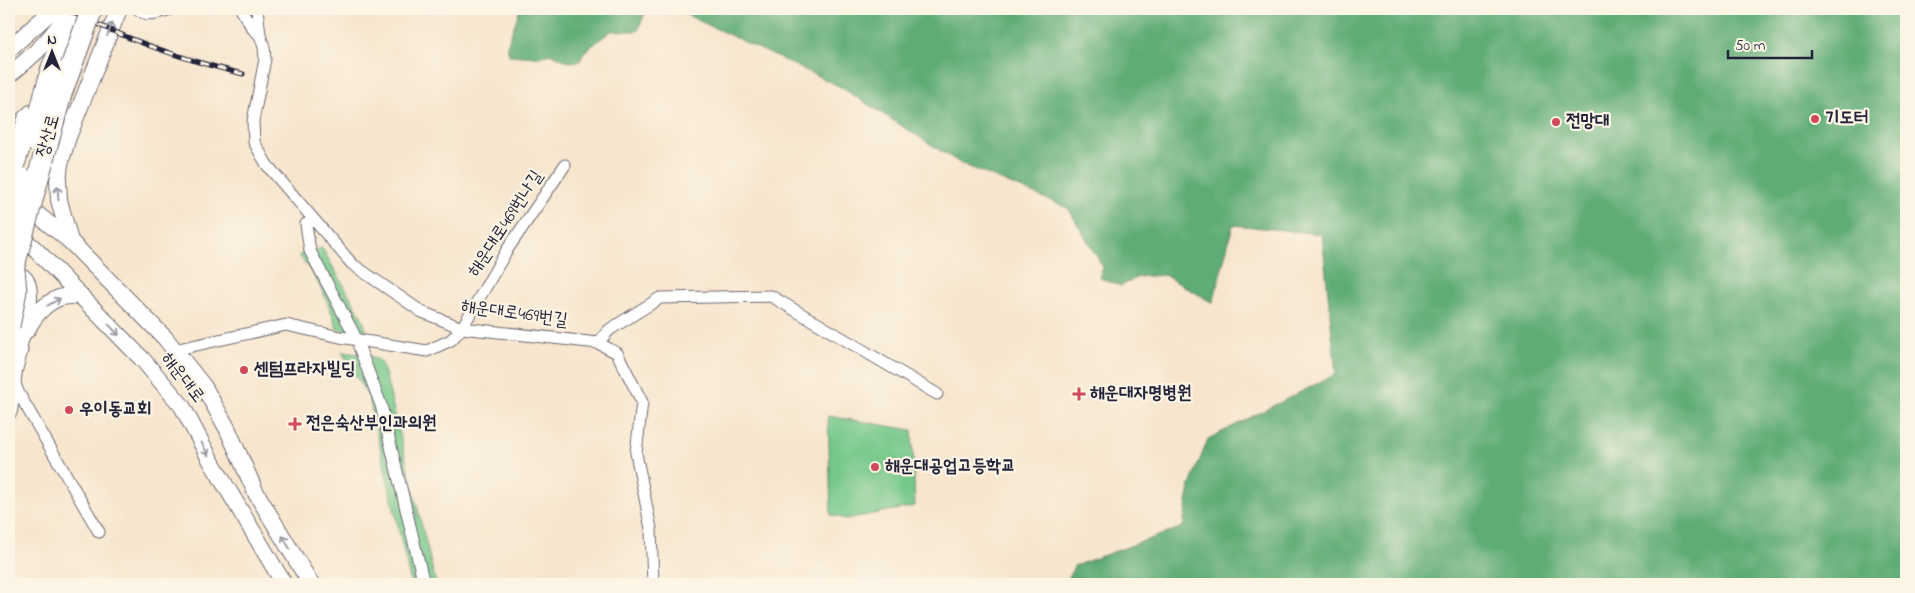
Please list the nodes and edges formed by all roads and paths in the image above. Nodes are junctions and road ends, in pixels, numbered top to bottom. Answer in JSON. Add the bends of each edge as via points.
{"nodes":[{"id":1,"x":54,"y":9,"type":"edge"},
{"id":2,"x":70,"y":9,"type":"edge"},
{"id":3,"x":78,"y":9,"type":"edge"},
{"id":4,"x":92,"y":9,"type":"edge"},
{"id":5,"x":104,"y":9,"type":"edge"},
{"id":6,"x":118,"y":9,"type":"edge"},
{"id":7,"x":138,"y":9,"type":"edge"},
{"id":8,"x":172,"y":9,"type":"edge"},
{"id":9,"x":241,"y":10,"type":"edge"},
{"id":10,"x":258,"y":10,"type":"edge"},
{"id":11,"x":260,"y":35,"type":"junction"},
{"id":12,"x":9,"y":49,"type":"edge"},
{"id":13,"x":102,"y":50,"type":"junction"},
{"id":14,"x":52,"y":68,"type":"junction"},
{"id":15,"x":9,"y":75,"type":"edge"},
{"id":16,"x":9,"y":134,"type":"edge"},
{"id":17,"x":9,"y":148,"type":"edge"},
{"id":18,"x":565,"y":165,"type":"dead end"},
{"id":19,"x":9,"y":179,"type":"edge"},
{"id":20,"x":9,"y":191,"type":"edge"},
{"id":21,"x":306,"y":224,"type":"dead end"},
{"id":22,"x":9,"y":226,"type":"edge"},
{"id":23,"x":70,"y":241,"type":"junction"},
{"id":24,"x":10,"y":275,"type":"edge"},
{"id":25,"x":80,"y":295,"type":"junction"},
{"id":26,"x":9,"y":326,"type":"edge"},
{"id":27,"x":462,"y":328,"type":"junction"},
{"id":28,"x":354,"y":334,"type":"dead end"},
{"id":29,"x":598,"y":342,"type":"junction"},
{"id":30,"x":359,"y":347,"type":"dead end"},
{"id":31,"x":17,"y":350,"type":"junction"},
{"id":32,"x":174,"y":350,"type":"junction"},
{"id":33,"x":11,"y":379,"type":"edge"},
{"id":34,"x":937,"y":394,"type":"dead end"},
{"id":35,"x":9,"y":411,"type":"edge"},
{"id":36,"x":98,"y":532,"type":"dead end"},
{"id":37,"x":284,"y":584,"type":"edge"},
{"id":38,"x":310,"y":584,"type":"edge"},
{"id":39,"x":424,"y":584,"type":"edge"},
{"id":40,"x":652,"y":584,"type":"edge"}],
"edges":[{"from":1,"to":12,"type":"main road"},
{"from":2,"to":15,"type":"main road","via":[[41,48]]},
{"from":3,"to":14,"type":"highway"},
{"from":4,"to":24,"type":"highway","name":"장산로","bridge":true,"via":[[61,94]]},
{"from":5,"to":16,"type":"main road","via":[[67,76]]},
{"from":13,"to":6,"type":"main road","one_way":true},
{"from":7,"to":8,"type":"street","via":[[146,14]]},
{"from":9,"to":10,"type":"street","name":"해운대로469번길","via":[[247,13]]},
{"from":9,"to":11,"type":"street"},
{"from":10,"to":11,"type":"street","name":"해운대로469번길"},
{"from":11,"to":27,"type":"street","name":"해운대로469번길","via":[[265,58],[252,134],[258,152],[352,264],[422,312]]},
{"from":13,"to":17,"type":"main road","via":[[70,96],[49,118]]},
{"from":23,"to":13,"type":"main road","one_way":true,"via":[[58,200],[60,164]]},
{"from":14,"to":19,"type":"highway","bridge":true,"via":[[23,133]]},
{"from":14,"to":22,"type":"highway","bridge":true},
{"from":18,"to":27,"type":"street","name":"해운대로469번나길","via":[[507,250]]},
{"from":20,"to":23,"type":"main road","name":"해운대로"},
{"from":21,"to":28,"type":"street","via":[[310,251]]},
{"from":22,"to":25,"type":"main road","name":"해운대로"},
{"from":23,"to":32,"type":"main road","name":"해운대로"},
{"from":24,"to":26,"type":"highway","name":"장산로","bridge":true,"via":[[16,291]]},
{"from":24,"to":31,"type":"main road","via":[[20,276],[27,282],[29,293],[28,313]]},
{"from":31,"to":25,"type":"main road","one_way":true,"via":[[31,322],[43,308],[59,298]]},
{"from":25,"to":37,"type":"main road","name":"해운대로","one_way":true,"via":[[182,406]]},
{"from":27,"to":29,"type":"street","name":"해운대로469번길"},
{"from":27,"to":32,"type":"street","name":"해운대로","via":[[451,340],[427,351],[340,337],[286,324]]},
{"from":29,"to":34,"type":"street","via":[[609,330],[660,298],[771,296]]},
{"from":29,"to":40,"type":"street","name":"해운대로469번길","via":[[617,353],[642,402],[636,453],[651,529]]},
{"from":30,"to":39,"type":"street","via":[[381,405]]},
{"from":31,"to":33,"type":"highway"},
{"from":38,"to":32,"type":"main road","name":"해운대로","one_way":true,"via":[[256,493],[227,428],[204,387]]},
{"from":33,"to":35,"type":"main road"},
{"from":33,"to":36,"type":"street"}]}
